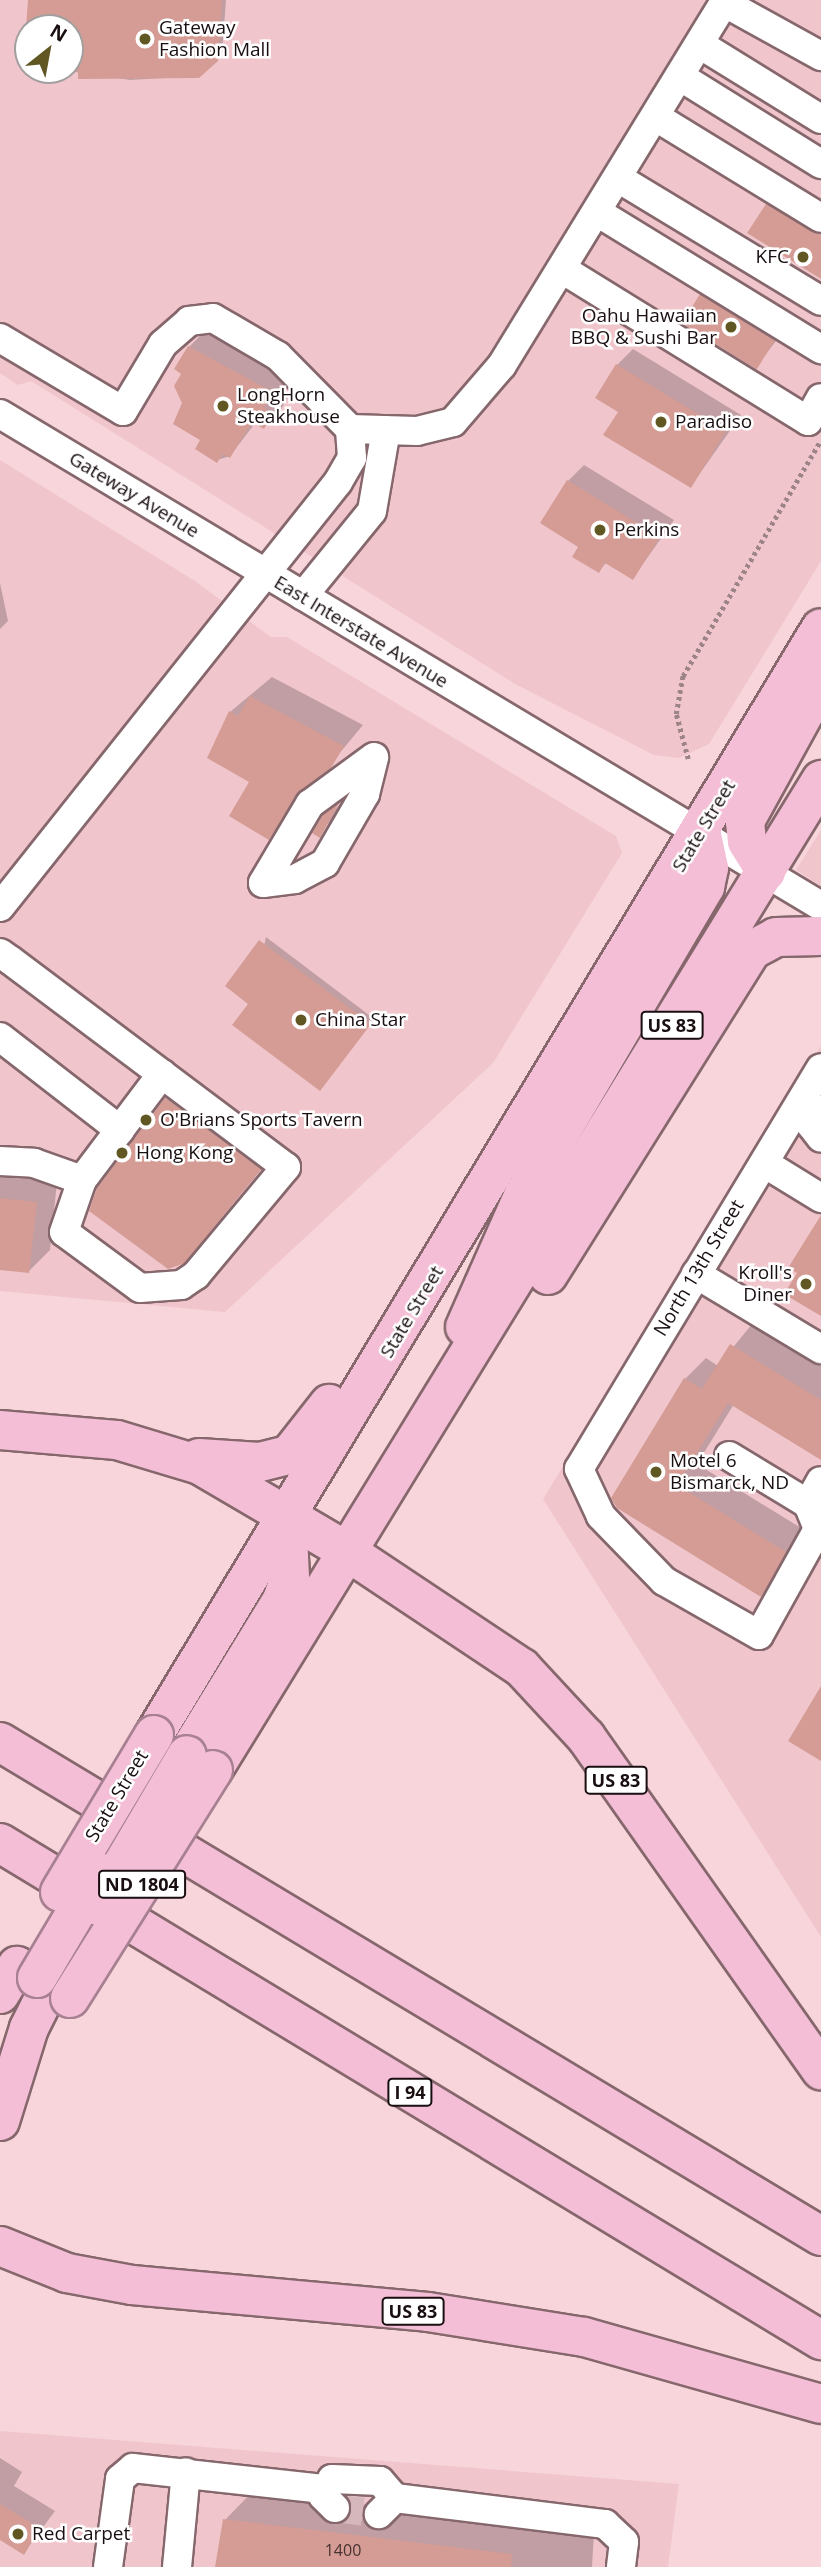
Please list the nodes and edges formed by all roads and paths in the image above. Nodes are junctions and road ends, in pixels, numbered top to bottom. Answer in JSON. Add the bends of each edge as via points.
{"nodes":[{"id":1,"x":726,"y":2,"type":"edge"},
{"id":2,"x":701,"y":44,"type":"junction"},
{"id":3,"x":819,"y":55,"type":"edge"},
{"id":4,"x":681,"y":77,"type":"junction"},
{"id":5,"x":656,"y":117,"type":"junction"},
{"id":6,"x":821,"y":119,"type":"edge"},
{"id":7,"x":821,"y":164,"type":"edge"},
{"id":8,"x":618,"y":178,"type":"junction"},
{"id":9,"x":597,"y":212,"type":"junction"},
{"id":10,"x":821,"y":219,"type":"edge"},
{"id":11,"x":562,"y":269,"type":"junction"},
{"id":12,"x":821,"y":301,"type":"edge"},
{"id":13,"x":0,"y":338,"type":"edge"},
{"id":14,"x":821,"y":349,"type":"edge"},
{"id":15,"x":821,"y":398,"type":"edge"},
{"id":16,"x":0,"y":414,"type":"edge"},
{"id":17,"x":350,"y":429,"type":"junction"},
{"id":18,"x":386,"y":430,"type":"junction"},
{"id":19,"x":821,"y":439,"type":"edge"},
{"id":20,"x":268,"y":575,"type":"junction"},
{"id":21,"x":303,"y":596,"type":"junction"},
{"id":22,"x":821,"y":628,"type":"edge"},
{"id":23,"x":821,"y":683,"type":"edge"},
{"id":24,"x":374,"y":757,"type":"joint"},
{"id":25,"x":688,"y":759,"type":"dead end"},
{"id":26,"x":821,"y":780,"type":"edge"},
{"id":27,"x":701,"y":831,"type":"junction"},
{"id":28,"x":766,"y":872,"type":"junction"},
{"id":29,"x":821,"y":906,"type":"edge"},
{"id":30,"x":0,"y":907,"type":"edge"},
{"id":31,"x":643,"y":928,"type":"junction"},
{"id":32,"x":821,"y":936,"type":"edge"},
{"id":33,"x":0,"y":953,"type":"edge"},
{"id":34,"x":0,"y":1037,"type":"edge"},
{"id":35,"x":821,"y":1068,"type":"edge"},
{"id":36,"x":162,"y":1074,"type":"junction"},
{"id":37,"x":821,"y":1110,"type":"edge"},
{"id":38,"x":120,"y":1130,"type":"junction"},
{"id":39,"x":821,"y":1138,"type":"edge"},
{"id":40,"x":0,"y":1146,"type":"edge"},
{"id":41,"x":0,"y":1161,"type":"edge"},
{"id":42,"x":34,"y":1163,"type":"junction"},
{"id":43,"x":764,"y":1163,"type":"junction"},
{"id":44,"x":82,"y":1180,"type":"junction"},
{"id":45,"x":821,"y":1198,"type":"edge"},
{"id":46,"x":696,"y":1273,"type":"junction"},
{"id":47,"x":821,"y":1349,"type":"edge"},
{"id":48,"x":441,"y":1402,"type":"junction"},
{"id":49,"x":0,"y":1430,"type":"edge"},
{"id":50,"x":175,"y":1455,"type":"junction"},
{"id":51,"x":729,"y":1455,"type":"dead end"},
{"id":52,"x":814,"y":1493,"type":"edge"},
{"id":53,"x":287,"y":1515,"type":"junction"},
{"id":54,"x":348,"y":1552,"type":"junction"},
{"id":55,"x":0,"y":1742,"type":"edge"},
{"id":56,"x":182,"y":1752,"type":"junction"},
{"id":57,"x":0,"y":1843,"type":"edge"},
{"id":58,"x":35,"y":1984,"type":"edge"},
{"id":59,"x":0,"y":2038,"type":"edge"},
{"id":60,"x":821,"y":2070,"type":"edge"},
{"id":61,"x":0,"y":2122,"type":"edge"},
{"id":62,"x":821,"y":2236,"type":"edge"},
{"id":63,"x":0,"y":2246,"type":"edge"},
{"id":64,"x":821,"y":2340,"type":"edge"},
{"id":65,"x":821,"y":2404,"type":"edge"},
{"id":66,"x":186,"y":2472,"type":"junction"},
{"id":67,"x":108,"y":2567,"type":"edge"},
{"id":68,"x":177,"y":2567,"type":"edge"},
{"id":69,"x":621,"y":2567,"type":"edge"}],
"edges":[{"from":1,"to":2,"type":"street"},
{"from":1,"to":3,"type":"street"},
{"from":2,"to":4,"type":"street"},
{"from":2,"to":6,"type":"street"},
{"from":4,"to":5,"type":"street"},
{"from":4,"to":7,"type":"street"},
{"from":5,"to":8,"type":"street"},
{"from":5,"to":10,"type":"street"},
{"from":8,"to":9,"type":"street"},
{"from":8,"to":12,"type":"street"},
{"from":9,"to":11,"type":"street"},
{"from":9,"to":14,"type":"street"},
{"from":11,"to":15,"type":"street","via":[[808,421]]},
{"from":11,"to":18,"type":"street","via":[[470,408],[435,429]]},
{"from":13,"to":17,"type":"street","via":[[123,411],[163,344],[189,321],[213,318],[278,356]]},
{"from":16,"to":20,"type":"street","name":"Gateway Avenue"},
{"from":17,"to":18,"type":"street"},
{"from":17,"to":20,"type":"street","via":[[350,466]]},
{"from":18,"to":21,"type":"street","via":[[372,511]]},
{"from":19,"to":25,"type":"path","via":[[683,676],[676,714]]},
{"from":20,"to":21,"type":"street","name":"East Interstate Avenue"},
{"from":20,"to":30,"type":"street","name":"East Interstate Avenue"},
{"from":21,"to":27,"type":"street","name":"East Interstate Avenue"},
{"from":22,"to":27,"type":"highway","name":"State Street"},
{"from":23,"to":28,"type":"highway","via":[[745,821],[747,841]]},
{"from":24,"to":24,"type":"street","via":[[310,804],[279,882],[325,863],[365,794]]},
{"from":26,"to":28,"type":"highway","name":"State Street","number":"US 83"},
{"from":27,"to":28,"type":"street","name":"East Interstate Avenue"},
{"from":27,"to":31,"type":"highway","name":"State Street"},
{"from":27,"to":48,"type":"highway","via":[[709,869],[705,887],[523,1196],[460,1341]]},
{"from":28,"to":29,"type":"street","name":"East Interstate Avenue"},
{"from":28,"to":48,"type":"highway","name":"State Street","number":"US 83"},
{"from":31,"to":50,"type":"highway","via":[[592,972],[312,1431],[289,1455],[260,1462]]},
{"from":31,"to":53,"type":"highway","name":"State Street"},
{"from":32,"to":48,"type":"highway","via":[[776,937],[752,950],[543,1284]]},
{"from":33,"to":36,"type":"street"},
{"from":34,"to":38,"type":"street"},
{"from":35,"to":43,"type":"street","name":"North 13th Street"},
{"from":36,"to":38,"type":"street"},
{"from":36,"to":44,"type":"street","via":[[286,1167],[196,1275],[181,1285],[140,1288],[64,1232]]},
{"from":37,"to":39,"type":"street","via":[[811,1125]]},
{"from":38,"to":44,"type":"street"},
{"from":40,"to":42,"type":"street"},
{"from":41,"to":42,"type":"street"},
{"from":42,"to":44,"type":"street"},
{"from":43,"to":45,"type":"street"},
{"from":43,"to":46,"type":"street","name":"North 13th Street"},
{"from":46,"to":47,"type":"street"},
{"from":46,"to":52,"type":"street","name":"North 13th Street","via":[[579,1469],[601,1516],[664,1581],[759,1635],[818,1529]]},
{"from":48,"to":54,"type":"highway","name":"State Street","number":"US 83"},
{"from":49,"to":50,"type":"highway","via":[[117,1440]]},
{"from":50,"to":53,"type":"highway"},
{"from":51,"to":52,"type":"street"},
{"from":53,"to":54,"type":"highway"},
{"from":53,"to":56,"type":"highway","name":"State Street","via":[[246,1583]]},
{"from":53,"to":56,"type":"highway","via":[[290,1577],[282,1600]]},
{"from":54,"to":56,"type":"highway","name":"State Street","number":"ND 1804"},
{"from":54,"to":60,"type":"highway","number":"US 83","via":[[522,1668],[564,1709]]},
{"from":55,"to":62,"type":"highway"},
{"from":56,"to":58,"type":"highway","name":"State Street","number":"ND 1804","bridge":true},
{"from":56,"to":58,"type":"highway","name":"State Street","bridge":true},
{"from":57,"to":64,"type":"highway","number":"I 94"},
{"from":58,"to":59,"type":"highway"},
{"from":58,"to":61,"type":"highway","name":"State Street","number":"ND 1804"},
{"from":63,"to":65,"type":"highway","number":"US 83","via":[[67,2273],[132,2285],[428,2312],[584,2337]]},
{"from":66,"to":67,"type":"street","via":[[125,2471]]},
{"from":66,"to":68,"type":"street"},
{"from":66,"to":69,"type":"street","via":[[329,2499],[340,2477],[380,2481],[387,2506],[605,2524],[624,2542]]}]}
